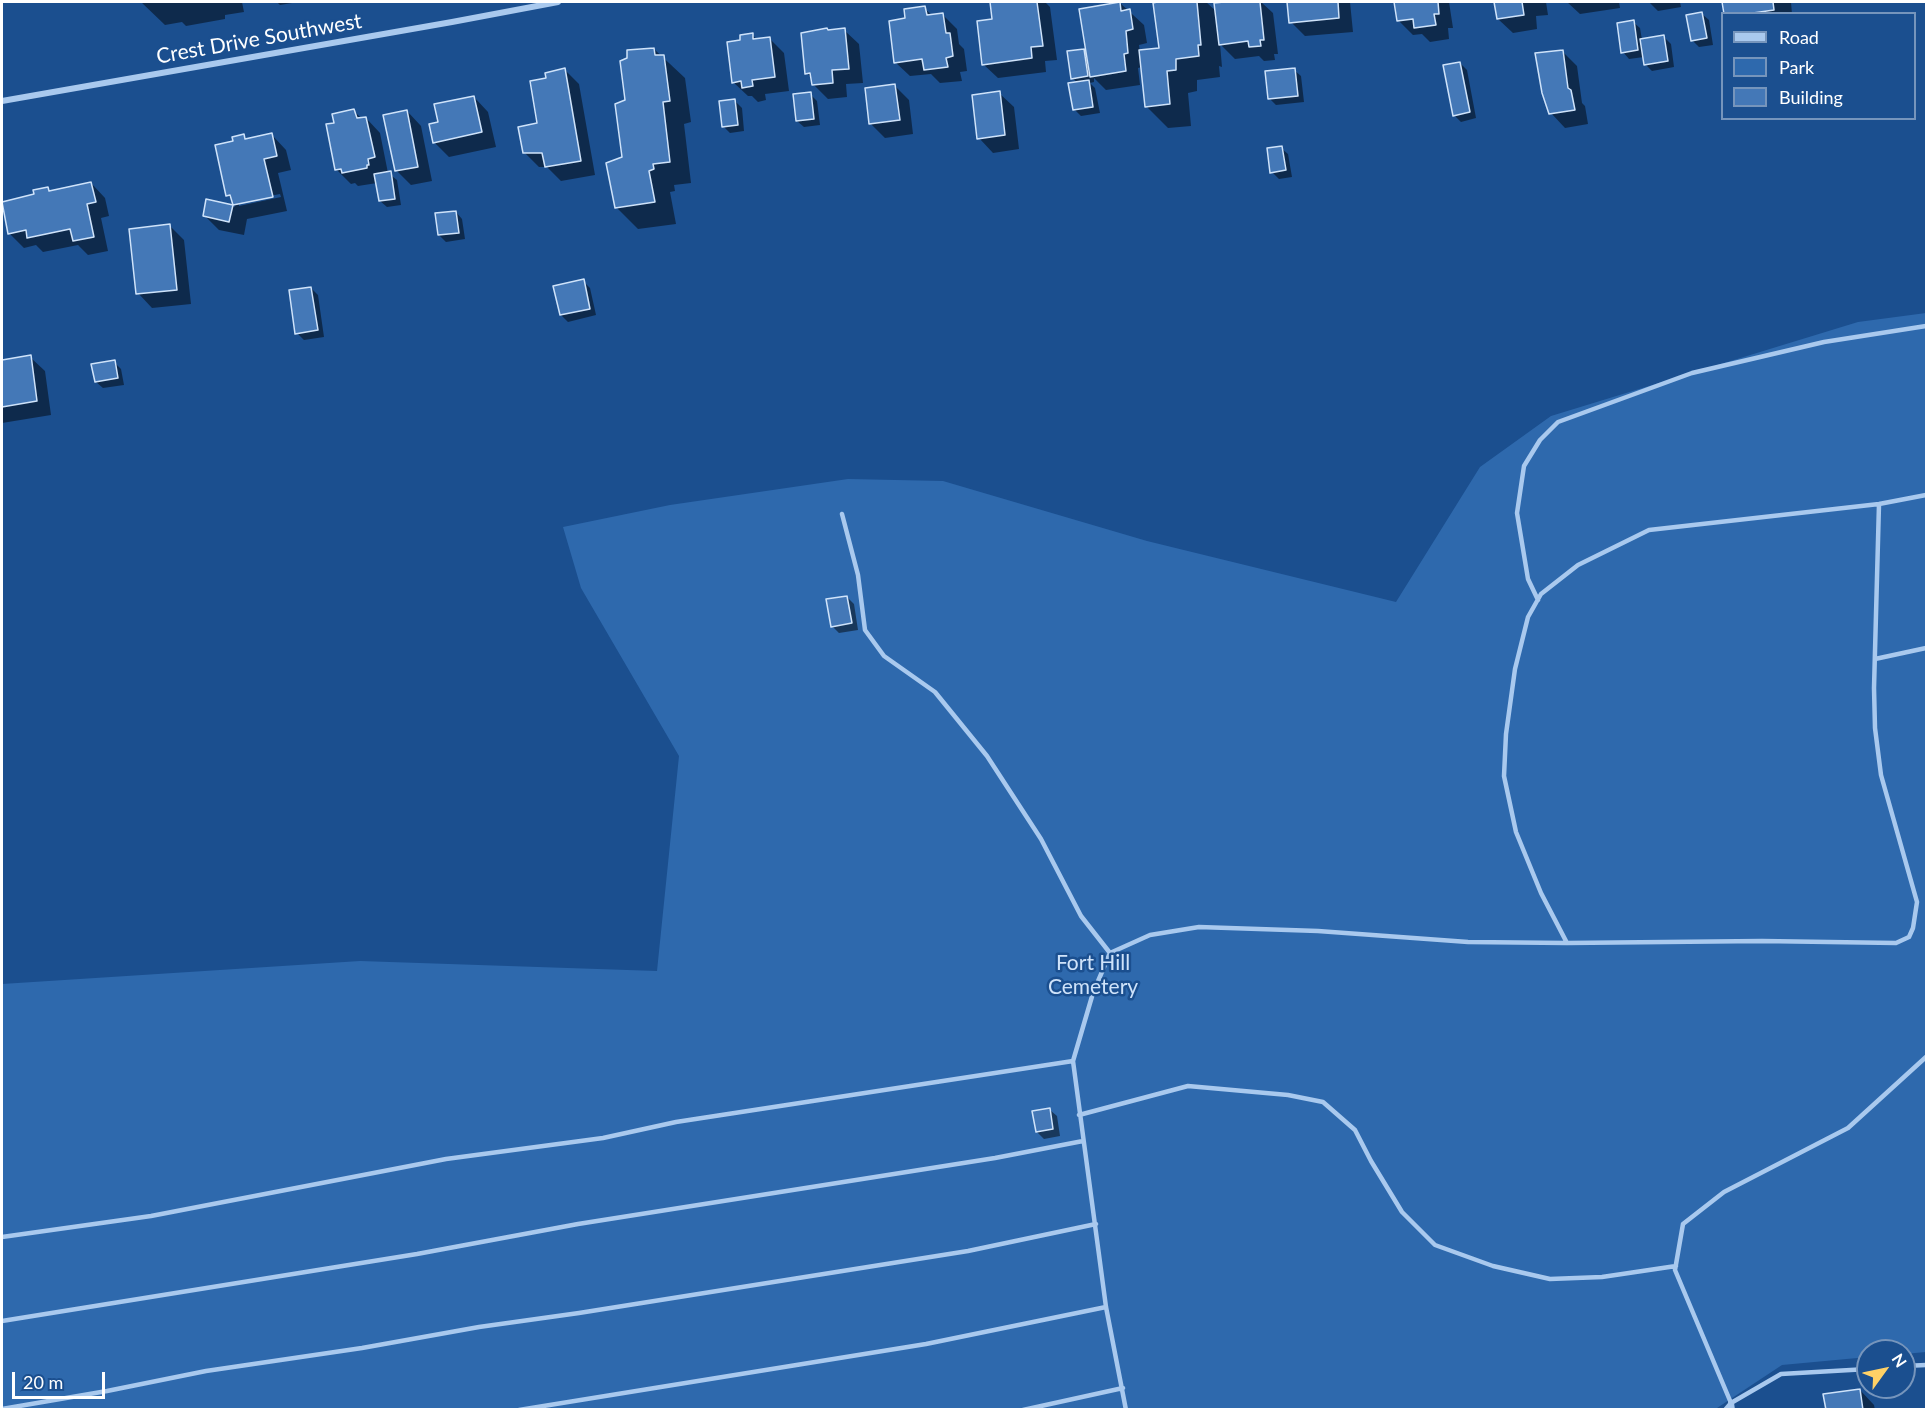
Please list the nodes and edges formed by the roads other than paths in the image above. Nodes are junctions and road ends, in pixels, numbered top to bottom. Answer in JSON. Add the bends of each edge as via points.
{"nodes":[{"id":1,"x":558,"y":2,"type":"edge"},
{"id":2,"x":2,"y":101,"type":"edge"},
{"id":3,"x":1926,"y":326,"type":"edge"},
{"id":4,"x":1926,"y":495,"type":"edge"},
{"id":5,"x":1879,"y":504,"type":"junction"},
{"id":6,"x":842,"y":514,"type":"dead end"},
{"id":7,"x":1538,"y":600,"type":"junction"},
{"id":8,"x":1926,"y":648,"type":"edge"},
{"id":9,"x":1875,"y":659,"type":"junction"},
{"id":10,"x":1567,"y":943,"type":"junction"},
{"id":11,"x":1110,"y":953,"type":"junction"},
{"id":12,"x":1926,"y":1057,"type":"edge"},
{"id":13,"x":1073,"y":1061,"type":"junction"},
{"id":14,"x":1079,"y":1115,"type":"junction"},
{"id":15,"x":1083,"y":1141,"type":"junction"},
{"id":16,"x":1096,"y":1224,"type":"junction"},
{"id":17,"x":2,"y":1237,"type":"edge"},
{"id":18,"x":1676,"y":1266,"type":"junction"},
{"id":19,"x":1106,"y":1307,"type":"junction"},
{"id":20,"x":2,"y":1321,"type":"edge"},
{"id":21,"x":1856,"y":1370,"type":"edge"},
{"id":22,"x":1123,"y":1388,"type":"junction"},
{"id":23,"x":1732,"y":1406,"type":"edge"},
{"id":24,"x":2,"y":1409,"type":"edge"},
{"id":25,"x":519,"y":1410,"type":"edge"},
{"id":26,"x":1023,"y":1410,"type":"edge"},
{"id":27,"x":1126,"y":1410,"type":"edge"},
{"id":28,"x":1725,"y":1410,"type":"edge"}],
"edges":[{"from":1,"to":2,"type":"street","name":"Crest Drive Southwest"},
{"from":3,"to":7,"type":"lane","via":[[1824,342],[1692,373],[1558,422],[1540,440],[1524,466],[1517,513],[1527,579]]},
{"from":4,"to":5,"type":"lane"},
{"from":5,"to":7,"type":"lane","via":[[1649,530],[1578,564]]},
{"from":5,"to":9,"type":"lane"},
{"from":6,"to":11,"type":"lane","via":[[858,575],[865,630],[884,656],[935,692],[987,756],[1041,839],[1081,916]]},
{"from":7,"to":10,"type":"lane","via":[[1528,617],[1515,669],[1504,776],[1516,832]]},
{"from":8,"to":9,"type":"lane"},
{"from":9,"to":10,"type":"lane","via":[[1875,728],[1881,775],[1917,902],[1909,937],[1896,943]]},
{"from":10,"to":11,"type":"lane","via":[[1468,942],[1199,927],[1150,935]]},
{"from":11,"to":13,"type":"lane","via":[[1093,993]]},
{"from":12,"to":18,"type":"lane","via":[[1848,1128],[1724,1191],[1683,1224]]},
{"from":13,"to":14,"type":"lane"},
{"from":13,"to":17,"type":"lane","via":[[676,1122],[603,1138],[446,1160],[151,1216]]},
{"from":14,"to":15,"type":"lane"},
{"from":14,"to":18,"type":"lane","via":[[1188,1086],[1323,1102],[1355,1130],[1402,1212],[1434,1245],[1493,1266],[1550,1279],[1602,1277]]},
{"from":15,"to":16,"type":"lane"},
{"from":15,"to":20,"type":"lane"},
{"from":16,"to":19,"type":"lane"},
{"from":16,"to":24,"type":"lane","via":[[968,1251],[206,1371]]},
{"from":18,"to":23,"type":"lane"},
{"from":19,"to":22,"type":"lane"},
{"from":19,"to":25,"type":"lane","via":[[927,1344]]},
{"from":21,"to":23,"type":"lane","via":[[1781,1374]]},
{"from":22,"to":26,"type":"lane"},
{"from":22,"to":27,"type":"lane"},
{"from":23,"to":28,"type":"lane"}]}
